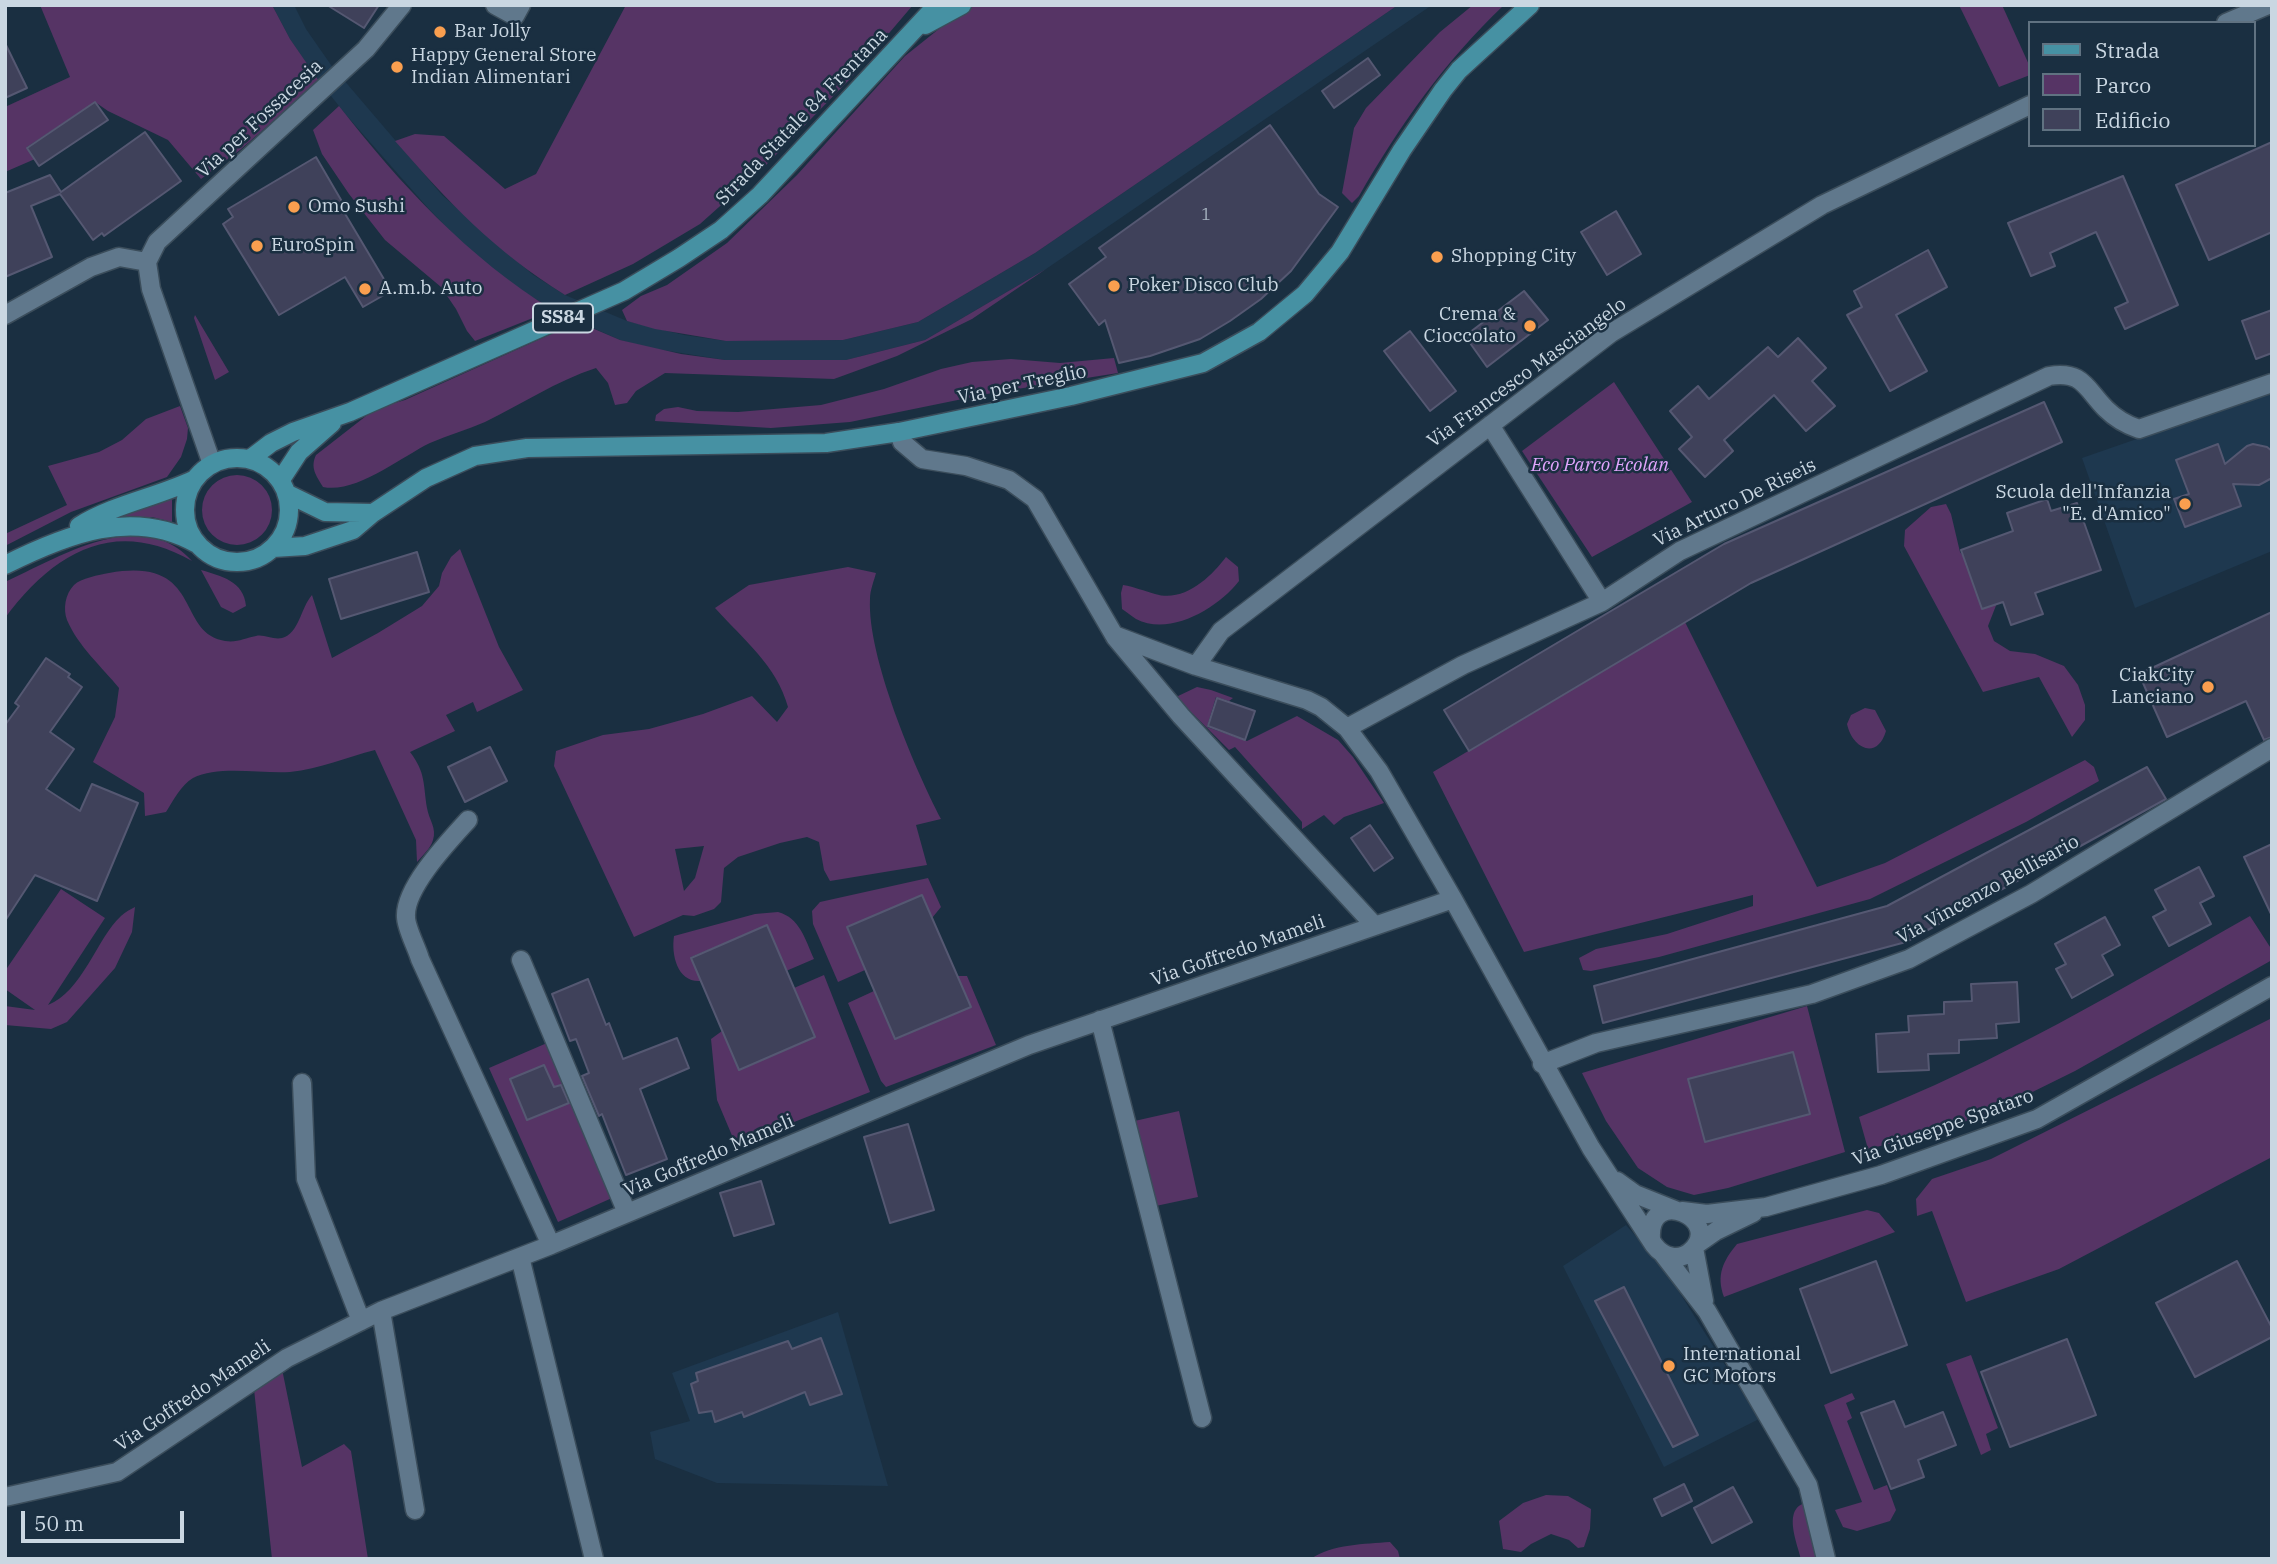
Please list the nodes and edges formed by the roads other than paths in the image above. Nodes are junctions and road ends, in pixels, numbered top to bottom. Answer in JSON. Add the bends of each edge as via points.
{"nodes":[{"id":1,"x":402,"y":5,"type":"edge"},
{"id":2,"x":495,"y":5,"type":"edge"},
{"id":3,"x":521,"y":5,"type":"edge"},
{"id":4,"x":937,"y":5,"type":"edge"},
{"id":5,"x":962,"y":5,"type":"edge"},
{"id":6,"x":1530,"y":5,"type":"edge"},
{"id":7,"x":2268,"y":5,"type":"edge"},
{"id":8,"x":2231,"y":21,"type":"edge"},
{"id":9,"x":916,"y":29,"type":"junction"},
{"id":10,"x":2028,"y":105,"type":"edge"},
{"id":11,"x":147,"y":262,"type":"junction"},
{"id":12,"x":5,"y":315,"type":"edge"},
{"id":13,"x":2272,"y":383,"type":"edge"},
{"id":14,"x":350,"y":412,"type":"junction"},
{"id":15,"x":1490,"y":425,"type":"junction"},
{"id":16,"x":899,"y":432,"type":"junction"},
{"id":17,"x":250,"y":459,"type":"junction"},
{"id":18,"x":212,"y":464,"type":"junction"},
{"id":19,"x":195,"y":479,"type":"junction"},
{"id":20,"x":283,"y":487,"type":"junction"},
{"id":21,"x":373,"y":513,"type":"junction"},
{"id":22,"x":62,"y":538,"type":"junction"},
{"id":23,"x":198,"y":544,"type":"junction"},
{"id":24,"x":273,"y":548,"type":"junction"},
{"id":25,"x":5,"y":565,"type":"edge"},
{"id":26,"x":1602,"y":602,"type":"junction"},
{"id":27,"x":1114,"y":635,"type":"junction"},
{"id":28,"x":1196,"y":666,"type":"junction"},
{"id":29,"x":1347,"y":728,"type":"junction"},
{"id":30,"x":2272,"y":748,"type":"edge"},
{"id":31,"x":468,"y":820,"type":"dead end"},
{"id":32,"x":1453,"y":899,"type":"junction"},
{"id":33,"x":1374,"y":926,"type":"junction"},
{"id":34,"x":521,"y":960,"type":"dead end"},
{"id":35,"x":2272,"y":986,"type":"edge"},
{"id":36,"x":1100,"y":1020,"type":"junction"},
{"id":37,"x":1542,"y":1064,"type":"junction"},
{"id":38,"x":302,"y":1083,"type":"dead end"},
{"id":39,"x":1609,"y":1175,"type":"junction"},
{"id":40,"x":1766,"y":1207,"type":"junction"},
{"id":41,"x":1678,"y":1210,"type":"junction"},
{"id":42,"x":627,"y":1213,"type":"junction"},
{"id":43,"x":1651,"y":1238,"type":"junction"},
{"id":44,"x":551,"y":1245,"type":"junction"},
{"id":45,"x":1695,"y":1246,"type":"junction"},
{"id":46,"x":1663,"y":1254,"type":"junction"},
{"id":47,"x":520,"y":1257,"type":"junction"},
{"id":48,"x":381,"y":1311,"type":"junction"},
{"id":49,"x":1707,"y":1311,"type":"junction"},
{"id":50,"x":361,"y":1321,"type":"junction"},
{"id":51,"x":1202,"y":1418,"type":"dead end"},
{"id":52,"x":5,"y":1497,"type":"edge"},
{"id":53,"x":415,"y":1510,"type":"dead end"},
{"id":54,"x":594,"y":1559,"type":"edge"},
{"id":55,"x":1826,"y":1559,"type":"edge"}],
"edges":[{"from":1,"to":11,"type":"street","name":"Via per Fossacesia","via":[[366,48],[157,243]]},
{"from":2,"to":3,"type":"street","via":[[515,16]]},
{"from":4,"to":9,"type":"main road","name":"Strada Statale 84 Frentana","number":"SS84"},
{"from":5,"to":9,"type":"main road"},
{"from":6,"to":16,"type":"main road","name":"Via per Treglio","via":[[1459,70],[1402,150],[1340,252],[1305,294],[1259,332],[1203,363]]},
{"from":7,"to":8,"type":"street"},
{"from":9,"to":14,"type":"main road","name":"Strada Statale 84 Frentana","number":"SS84","via":[[760,195],[721,230],[624,291]]},
{"from":10,"to":15,"type":"street","name":"Via Francesco Masciangelo","via":[[1822,205],[1611,333]]},
{"from":11,"to":12,"type":"street","via":[[119,257],[91,267]]},
{"from":11,"to":18,"type":"street","via":[[151,289]]},
{"from":13,"to":26,"type":"street","name":"Via Arturo De Riseis","via":[[2139,429],[2115,417],[2079,379],[2049,376],[1680,551]]},
{"from":14,"to":17,"type":"main road","name":"Strada Statale 84 Frentana","number":"SS84","via":[[293,432]]},
{"from":14,"to":20,"type":"main road","name":"Strada Statale 84 Frentana","number":"SS84","via":[[313,437],[287,468]]},
{"from":15,"to":26,"type":"street"},
{"from":15,"to":28,"type":"street","name":"Via Francesco Masciangelo","via":[[1221,631]]},
{"from":16,"to":21,"type":"main road","name":"Via per Treglio","via":[[826,443],[514,450],[475,456],[426,478]]},
{"from":16,"to":27,"type":"street","via":[[902,442],[922,459],[966,466],[1009,480],[1035,499]]},
{"from":17,"to":18,"type":"main road"},
{"from":17,"to":20,"type":"main road","via":[[267,468]]},
{"from":18,"to":19,"type":"main road"},
{"from":19,"to":22,"type":"main road","via":[[108,511]]},
{"from":19,"to":23,"type":"main road","via":[[185,515]]},
{"from":20,"to":21,"type":"main road","via":[[325,512]]},
{"from":20,"to":24,"type":"main road","via":[[289,505],[286,528]]},
{"from":21,"to":24,"type":"main road","name":"Via per Treglio","via":[[344,535],[305,546]]},
{"from":22,"to":23,"type":"main road","via":[[99,528],[149,527]]},
{"from":22,"to":25,"type":"main road"},
{"from":23,"to":24,"type":"main road","via":[[217,558],[240,562]]},
{"from":26,"to":29,"type":"street","name":"Via Arturo De Riseis","via":[[1463,665]]},
{"from":27,"to":28,"type":"street"},
{"from":27,"to":33,"type":"street","via":[[1181,716]]},
{"from":28,"to":29,"type":"street","via":[[1307,700]]},
{"from":29,"to":32,"type":"street","via":[[1379,771]]},
{"from":30,"to":37,"type":"street","name":"Via Vincenzo Bellisario","via":[[2031,894],[1909,959],[1812,994],[1597,1043]]},
{"from":31,"to":44,"type":"street","via":[[425,869],[405,917]]},
{"from":32,"to":33,"type":"street","name":"Via Goffredo Mameli"},
{"from":32,"to":37,"type":"street"},
{"from":33,"to":36,"type":"street","name":"Via Goffredo Mameli"},
{"from":34,"to":42,"type":"street"},
{"from":35,"to":40,"type":"street","name":"Via Giuseppe Spataro","via":[[2037,1119],[1881,1175]]},
{"from":36,"to":42,"type":"street","name":"Via Goffredo Mameli","via":[[1029,1045]]},
{"from":36,"to":51,"type":"street"},
{"from":37,"to":39,"type":"street"},
{"from":38,"to":50,"type":"street","via":[[306,1180]]},
{"from":39,"to":41,"type":"street","name":"Via Giuseppe Spataro","via":[[1635,1194]]},
{"from":39,"to":43,"type":"street"},
{"from":40,"to":41,"type":"street","name":"Via Giuseppe Spataro","via":[[1707,1214]]},
{"from":40,"to":45,"type":"street","name":"Via Giuseppe Spataro"},
{"from":41,"to":43,"type":"street","via":[[1656,1219]]},
{"from":41,"to":45,"type":"street","via":[[1689,1214],[1697,1225]]},
{"from":42,"to":44,"type":"street","name":"Via Goffredo Mameli"},
{"from":43,"to":46,"type":"street"},
{"from":44,"to":47,"type":"street","name":"Via Goffredo Mameli"},
{"from":45,"to":46,"type":"street","via":[[1683,1256]]},
{"from":45,"to":49,"type":"street"},
{"from":46,"to":49,"type":"street"},
{"from":47,"to":48,"type":"street","name":"Via Goffredo Mameli"},
{"from":47,"to":54,"type":"street"},
{"from":48,"to":50,"type":"street","name":"Via Goffredo Mameli"},
{"from":48,"to":53,"type":"street"},
{"from":49,"to":55,"type":"street","via":[[1808,1485]]},
{"from":50,"to":52,"type":"street","name":"Via Goffredo Mameli","via":[[287,1358],[117,1472]]}]}
